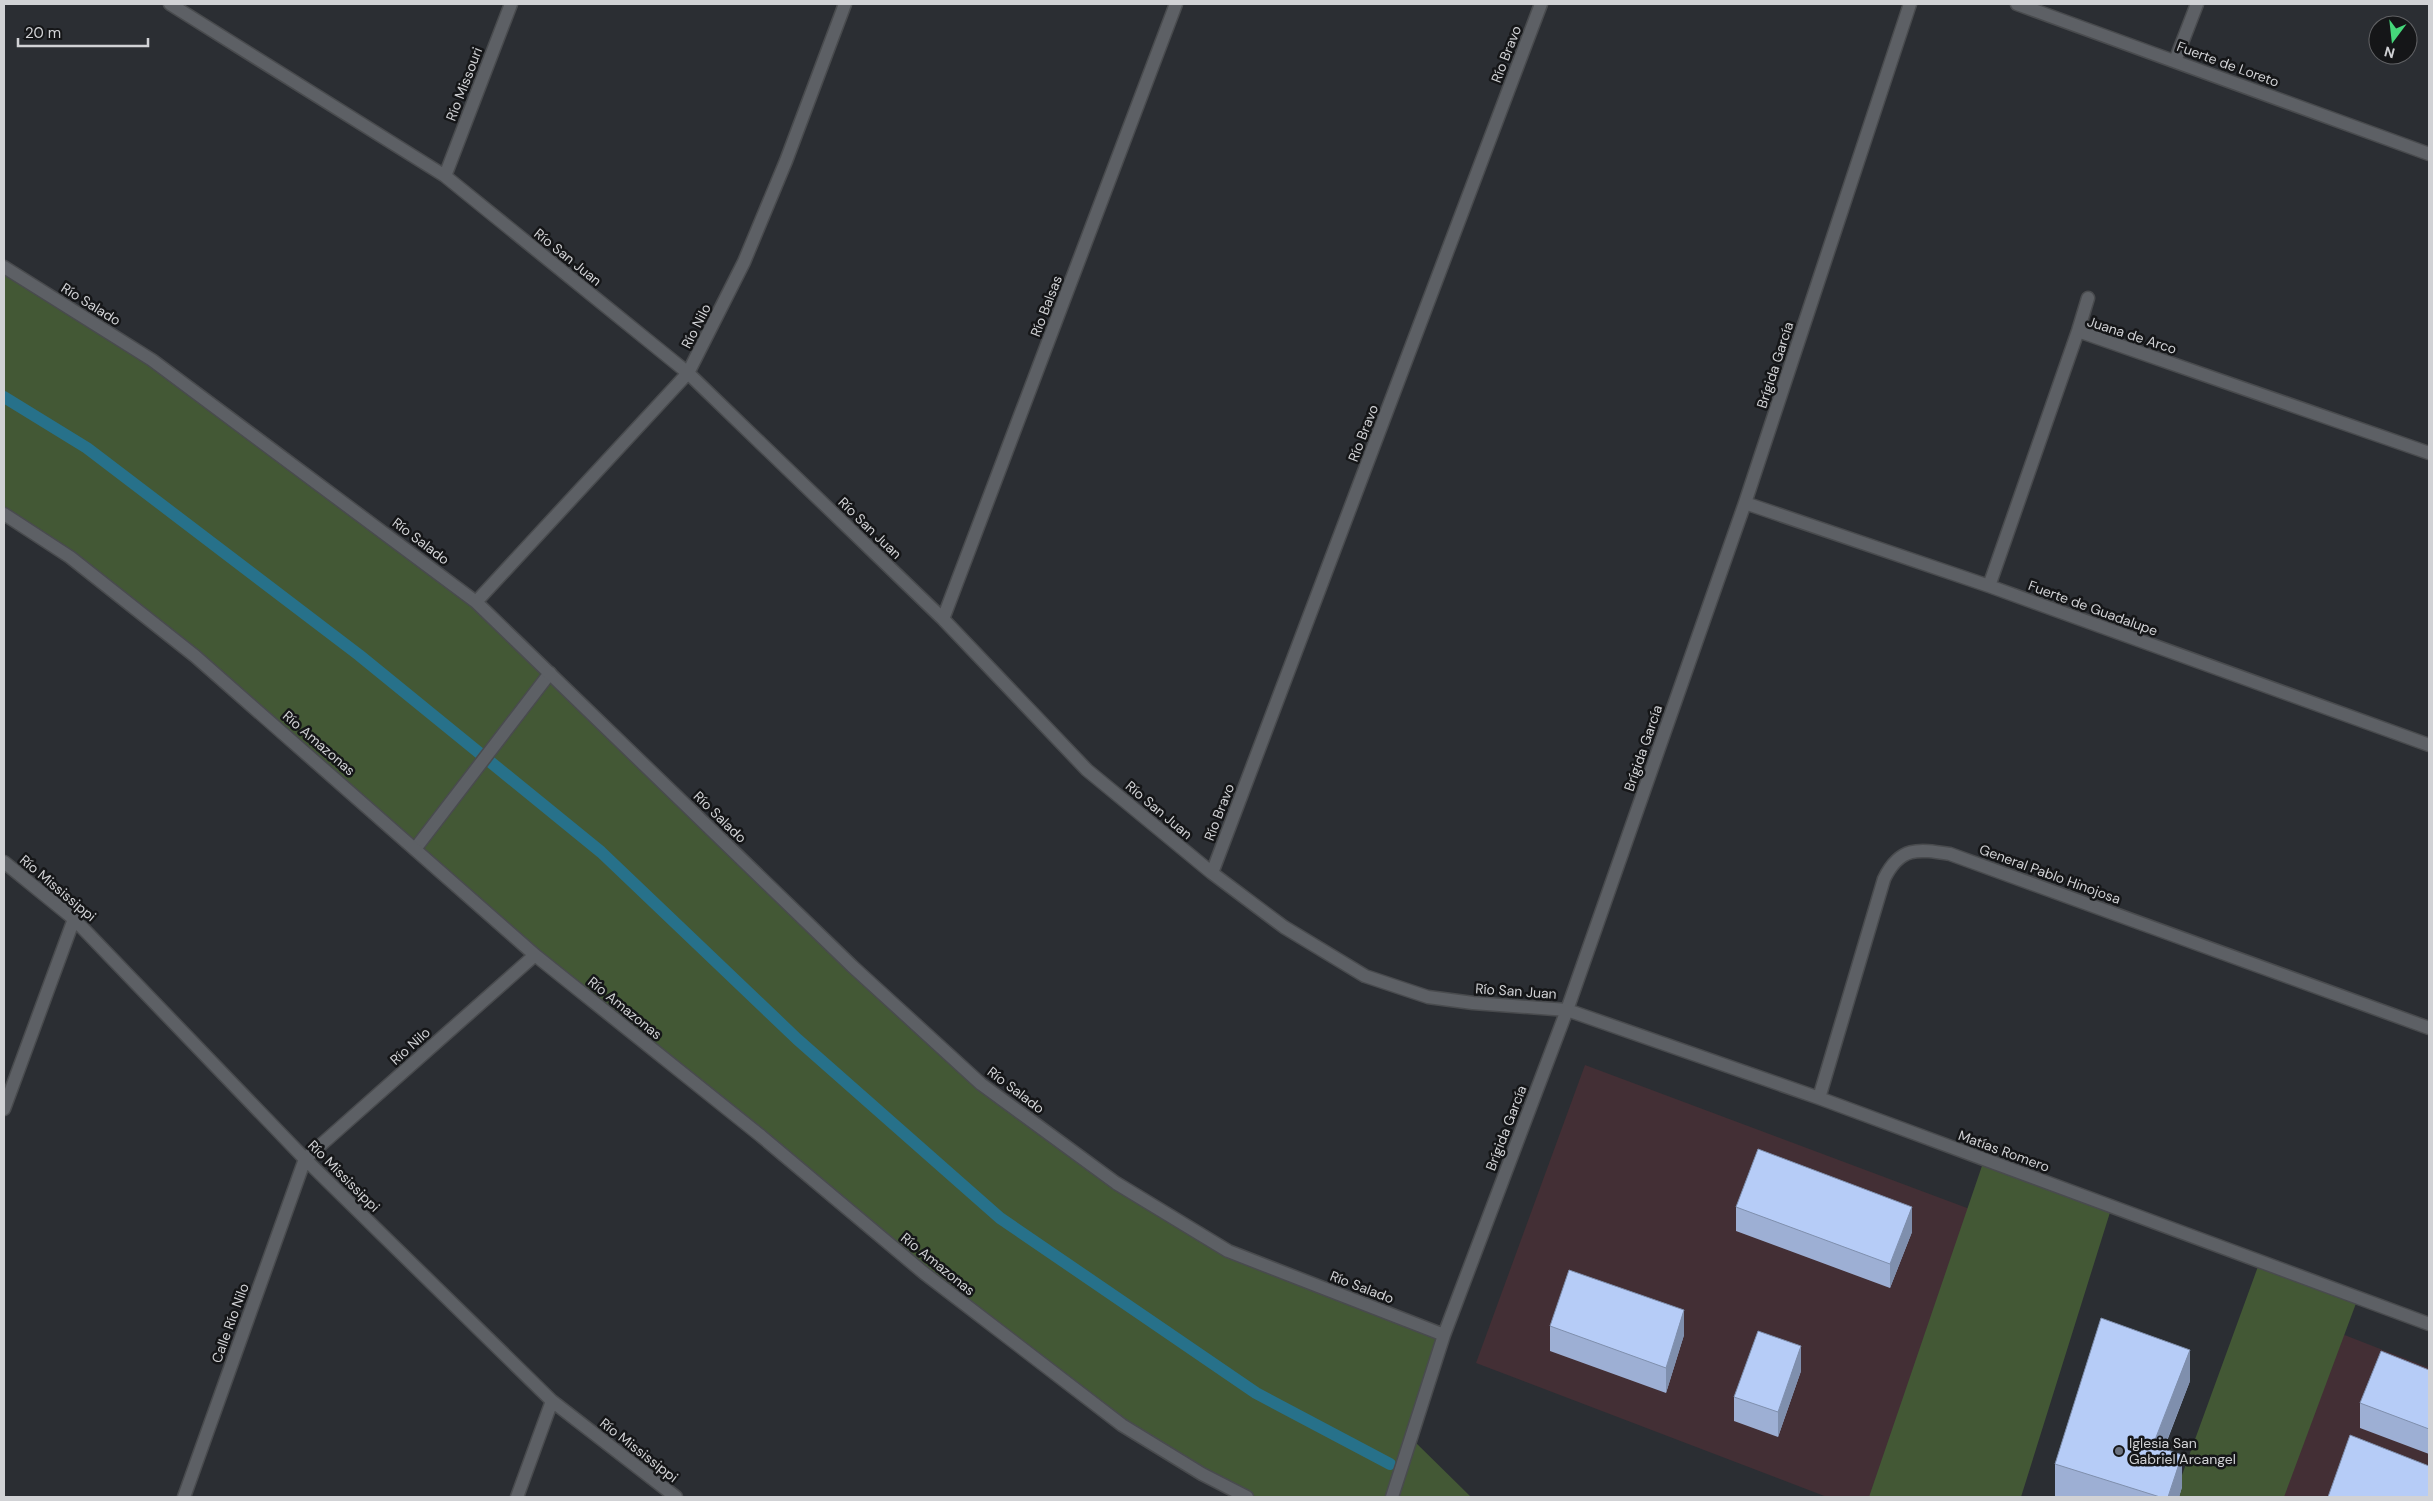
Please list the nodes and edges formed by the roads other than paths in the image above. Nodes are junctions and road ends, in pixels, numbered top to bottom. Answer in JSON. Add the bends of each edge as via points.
{"nodes":[{"id":1,"x":170,"y":4,"type":"edge"},
{"id":2,"x":511,"y":4,"type":"edge"},
{"id":3,"x":845,"y":4,"type":"edge"},
{"id":4,"x":1176,"y":4,"type":"edge"},
{"id":5,"x":1541,"y":4,"type":"edge"},
{"id":6,"x":1910,"y":4,"type":"edge"},
{"id":7,"x":2017,"y":4,"type":"edge"},
{"id":8,"x":2197,"y":4,"type":"edge"},
{"id":9,"x":187,"y":8,"type":"edge"},
{"id":10,"x":2176,"y":61,"type":"junction"},
{"id":11,"x":2429,"y":154,"type":"edge"},
{"id":12,"x":445,"y":176,"type":"junction"},
{"id":13,"x":4,"y":267,"type":"edge"},
{"id":14,"x":2088,"y":298,"type":"dead end"},
{"id":15,"x":2078,"y":331,"type":"junction"},
{"id":16,"x":688,"y":374,"type":"junction"},
{"id":17,"x":2429,"y":454,"type":"edge"},
{"id":18,"x":1745,"y":503,"type":"junction"},
{"id":19,"x":4,"y":514,"type":"edge"},
{"id":20,"x":1989,"y":586,"type":"junction"},
{"id":21,"x":476,"y":602,"type":"junction"},
{"id":22,"x":943,"y":619,"type":"junction"},
{"id":23,"x":550,"y":672,"type":"junction"},
{"id":24,"x":2429,"y":745,"type":"edge"},
{"id":25,"x":415,"y":849,"type":"junction"},
{"id":26,"x":4,"y":862,"type":"edge"},
{"id":27,"x":1212,"y":873,"type":"junction"},
{"id":28,"x":74,"y":919,"type":"junction"},
{"id":29,"x":535,"y":955,"type":"junction"},
{"id":30,"x":1567,"y":1010,"type":"junction"},
{"id":31,"x":2429,"y":1028,"type":"edge"},
{"id":32,"x":1819,"y":1098,"type":"junction"},
{"id":33,"x":4,"y":1109,"type":"edge"},
{"id":34,"x":305,"y":1159,"type":"junction"},
{"id":35,"x":2429,"y":1324,"type":"edge"},
{"id":36,"x":1444,"y":1335,"type":"junction"},
{"id":37,"x":552,"y":1401,"type":"junction"},
{"id":38,"x":184,"y":1497,"type":"edge"},
{"id":39,"x":517,"y":1497,"type":"edge"},
{"id":40,"x":676,"y":1497,"type":"edge"},
{"id":41,"x":1247,"y":1497,"type":"edge"},
{"id":42,"x":1392,"y":1497,"type":"edge"}],
"edges":[{"from":1,"to":9,"type":"street","name":"Río San Juan"},
{"from":2,"to":12,"type":"street","name":"Río Missouri"},
{"from":3,"to":16,"type":"street","name":"Río Nilo","via":[[744,262]]},
{"from":4,"to":22,"type":"street","name":"Río Balsas"},
{"from":5,"to":27,"type":"street","name":"Río Bravo"},
{"from":6,"to":18,"type":"street","name":"Brígida García"},
{"from":7,"to":10,"type":"street","name":"Fuerte de Loreto"},
{"from":8,"to":10,"type":"street"},
{"from":9,"to":12,"type":"street","name":"Río San Juan"},
{"from":10,"to":11,"type":"street","name":"Fuerte de Loreto"},
{"from":12,"to":16,"type":"street","name":"Río San Juan"},
{"from":13,"to":21,"type":"street","name":"Río Salado","via":[[152,360]]},
{"from":14,"to":15,"type":"street"},
{"from":15,"to":17,"type":"street","name":"Juana de Arco"},
{"from":15,"to":20,"type":"street","name":"Juana de Arco"},
{"from":16,"to":21,"type":"street","name":"Río Nilo"},
{"from":16,"to":22,"type":"street","name":"Río San Juan"},
{"from":18,"to":20,"type":"street","name":"Fuerte de Guadalupe"},
{"from":18,"to":30,"type":"street","name":"Brígida García"},
{"from":19,"to":25,"type":"street","name":"Río Amazonas","via":[[70,558],[195,656]]},
{"from":20,"to":24,"type":"street","name":"Fuerte de Guadalupe"},
{"from":21,"to":23,"type":"street","name":"Río Salado"},
{"from":22,"to":27,"type":"street","name":"Río San Juan","via":[[1087,770]]},
{"from":23,"to":25,"type":"street"},
{"from":23,"to":36,"type":"street","name":"Río Salado","via":[[852,966],[981,1084],[1116,1183],[1228,1251]]},
{"from":25,"to":29,"type":"street","name":"Río Amazonas"},
{"from":26,"to":28,"type":"street","name":"Río Mississippi"},
{"from":27,"to":30,"type":"street","name":"Río San Juan","via":[[1284,926],[1365,976],[1428,997]]},
{"from":28,"to":33,"type":"street"},
{"from":28,"to":34,"type":"street","name":"Río Mississippi"},
{"from":29,"to":34,"type":"street","name":"Río Nilo"},
{"from":29,"to":41,"type":"street","name":"Río Amazonas","via":[[761,1136],[924,1274],[1122,1426]]},
{"from":30,"to":32,"type":"street","name":"Matías Romero"},
{"from":30,"to":36,"type":"street","name":"Brígida García"},
{"from":31,"to":32,"type":"street","name":"General Pablo Hinojosa","via":[[1950,854],[1909,852],[1900,856],[1884,879]]},
{"from":32,"to":35,"type":"street","name":"Matías Romero"},
{"from":34,"to":37,"type":"street","name":"Río Mississippi"},
{"from":34,"to":38,"type":"street","name":"Calle Río Nilo"},
{"from":36,"to":42,"type":"street","name":"Brígida García"},
{"from":37,"to":39,"type":"street"},
{"from":37,"to":40,"type":"street","name":"Río Mississippi"}]}
